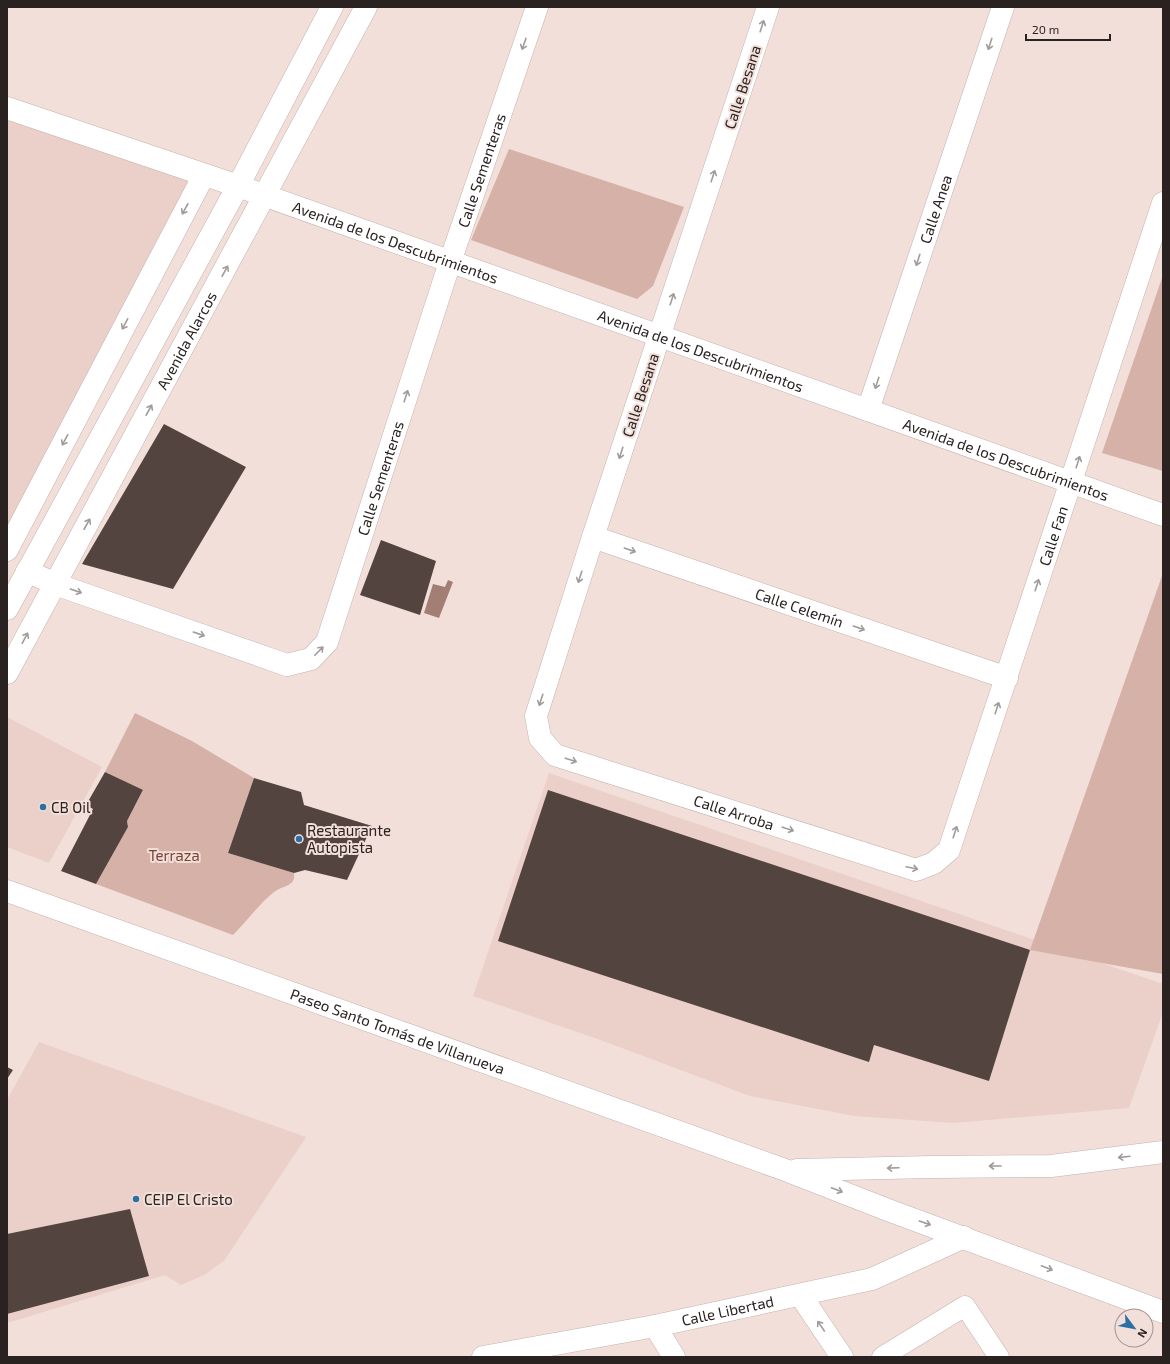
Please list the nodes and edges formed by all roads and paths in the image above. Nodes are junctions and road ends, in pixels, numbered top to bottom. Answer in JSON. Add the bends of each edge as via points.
{"nodes":[{"id":1,"x":332,"y":7,"type":"edge"},
{"id":2,"x":366,"y":7,"type":"edge"},
{"id":3,"x":537,"y":7,"type":"edge"},
{"id":4,"x":768,"y":7,"type":"edge"},
{"id":5,"x":1003,"y":7,"type":"edge"},
{"id":6,"x":7,"y":108,"type":"edge"},
{"id":7,"x":204,"y":175,"type":"junction"},
{"id":8,"x":238,"y":186,"type":"junction"},
{"id":9,"x":265,"y":196,"type":"junction"},
{"id":10,"x":1163,"y":203,"type":"edge"},
{"id":11,"x":450,"y":262,"type":"junction"},
{"id":12,"x":660,"y":336,"type":"junction"},
{"id":13,"x":868,"y":410,"type":"junction"},
{"id":14,"x":1071,"y":483,"type":"junction"},
{"id":15,"x":1163,"y":515,"type":"edge"},
{"id":16,"x":593,"y":537,"type":"junction"},
{"id":17,"x":7,"y":550,"type":"edge"},
{"id":18,"x":27,"y":571,"type":"junction"},
{"id":19,"x":55,"y":584,"type":"junction"},
{"id":20,"x":7,"y":609,"type":"edge"},
{"id":21,"x":7,"y":673,"type":"edge"},
{"id":22,"x":1007,"y":678,"type":"junction"},
{"id":23,"x":540,"y":738,"type":"joint"},
{"id":24,"x":934,"y":863,"type":"joint"},
{"id":25,"x":7,"y":891,"type":"edge"},
{"id":26,"x":1163,"y":1152,"type":"edge"},
{"id":27,"x":788,"y":1171,"type":"junction"},
{"id":28,"x":964,"y":1237,"type":"junction"},
{"id":29,"x":801,"y":1296,"type":"junction"},
{"id":30,"x":1163,"y":1312,"type":"edge"},
{"id":31,"x":655,"y":1326,"type":"junction"},
{"id":32,"x":559,"y":1350,"type":"edge"},
{"id":33,"x":482,"y":1357,"type":"edge"},
{"id":34,"x":674,"y":1357,"type":"edge"},
{"id":35,"x":842,"y":1357,"type":"edge"},
{"id":36,"x":882,"y":1357,"type":"edge"},
{"id":37,"x":999,"y":1357,"type":"edge"}],
"edges":[{"from":1,"to":8,"type":"street","name":"Avenida Alarcos"},
{"from":2,"to":9,"type":"street","name":"Avenida Alarcos"},
{"from":3,"to":11,"type":"street","name":"Calle Sementeras","one_way":true},
{"from":12,"to":4,"type":"street","name":"Calle Besana","one_way":true},
{"from":5,"to":13,"type":"street","name":"Calle Anea","one_way":true},
{"from":6,"to":7,"type":"street","name":"Avenida de los Descubrimientos"},
{"from":7,"to":8,"type":"street","name":"Avenida de los Descubrimientos"},
{"from":7,"to":17,"type":"street","one_way":true},
{"from":8,"to":9,"type":"street","name":"Avenida de los Descubrimientos"},
{"from":8,"to":18,"type":"street","name":"Avenida Alarcos"},
{"from":9,"to":11,"type":"street","name":"Avenida de los Descubrimientos"},
{"from":19,"to":9,"type":"street","name":"Avenida Alarcos","one_way":true},
{"from":14,"to":10,"type":"street","name":"Calle Fan","one_way":true},
{"from":11,"to":12,"type":"street","name":"Avenida de los Descubrimientos"},
{"from":19,"to":11,"type":"street","name":"Calle Sementeras","one_way":true,"via":[[287,665],[311,659],[327,642]]},
{"from":12,"to":13,"type":"street","name":"Avenida de los Descubrimientos"},
{"from":12,"to":16,"type":"street","name":"Calle Besana","one_way":true},
{"from":13,"to":14,"type":"street","name":"Avenida de los Descubrimientos"},
{"from":14,"to":15,"type":"street","name":"Avenida de los Descubrimientos"},
{"from":22,"to":14,"type":"street","name":"Calle Fan","one_way":true},
{"from":16,"to":22,"type":"street","name":"Calle Celemín","one_way":true},
{"from":16,"to":23,"type":"street","name":"Calle Besana","one_way":true,"via":[[536,716]]},
{"from":18,"to":19,"type":"street","name":"Calle Sementeras"},
{"from":18,"to":20,"type":"street","name":"Avenida Alarcos"},
{"from":21,"to":19,"type":"street","name":"Avenida Alarcos","one_way":true},
{"from":24,"to":22,"type":"street","name":"Calle Fan","one_way":true,"via":[[949,850]]},
{"from":23,"to":24,"type":"street","name":"Calle Arroba","one_way":true,"via":[[555,755],[916,870]]},
{"from":25,"to":27,"type":"street","name":"Paseo Santo Tomás de Villanueva"},
{"from":26,"to":27,"type":"street","one_way":true,"via":[[1051,1166]]},
{"from":27,"to":28,"type":"street","name":"Paseo Santo Tomás de Villanueva","one_way":true},
{"from":28,"to":29,"type":"street","name":"Calle Libertad","via":[[872,1279]]},
{"from":28,"to":30,"type":"street","name":"Paseo Santo Tomás de Villanueva","one_way":true},
{"from":29,"to":31,"type":"street","name":"Calle Libertad"},
{"from":35,"to":29,"type":"street","one_way":true},
{"from":31,"to":32,"type":"street","name":"Calle Libertad"},
{"from":31,"to":34,"type":"street"},
{"from":32,"to":33,"type":"street","name":"Calle Libertad"},
{"from":36,"to":37,"type":"street","via":[[965,1306]]}]}
